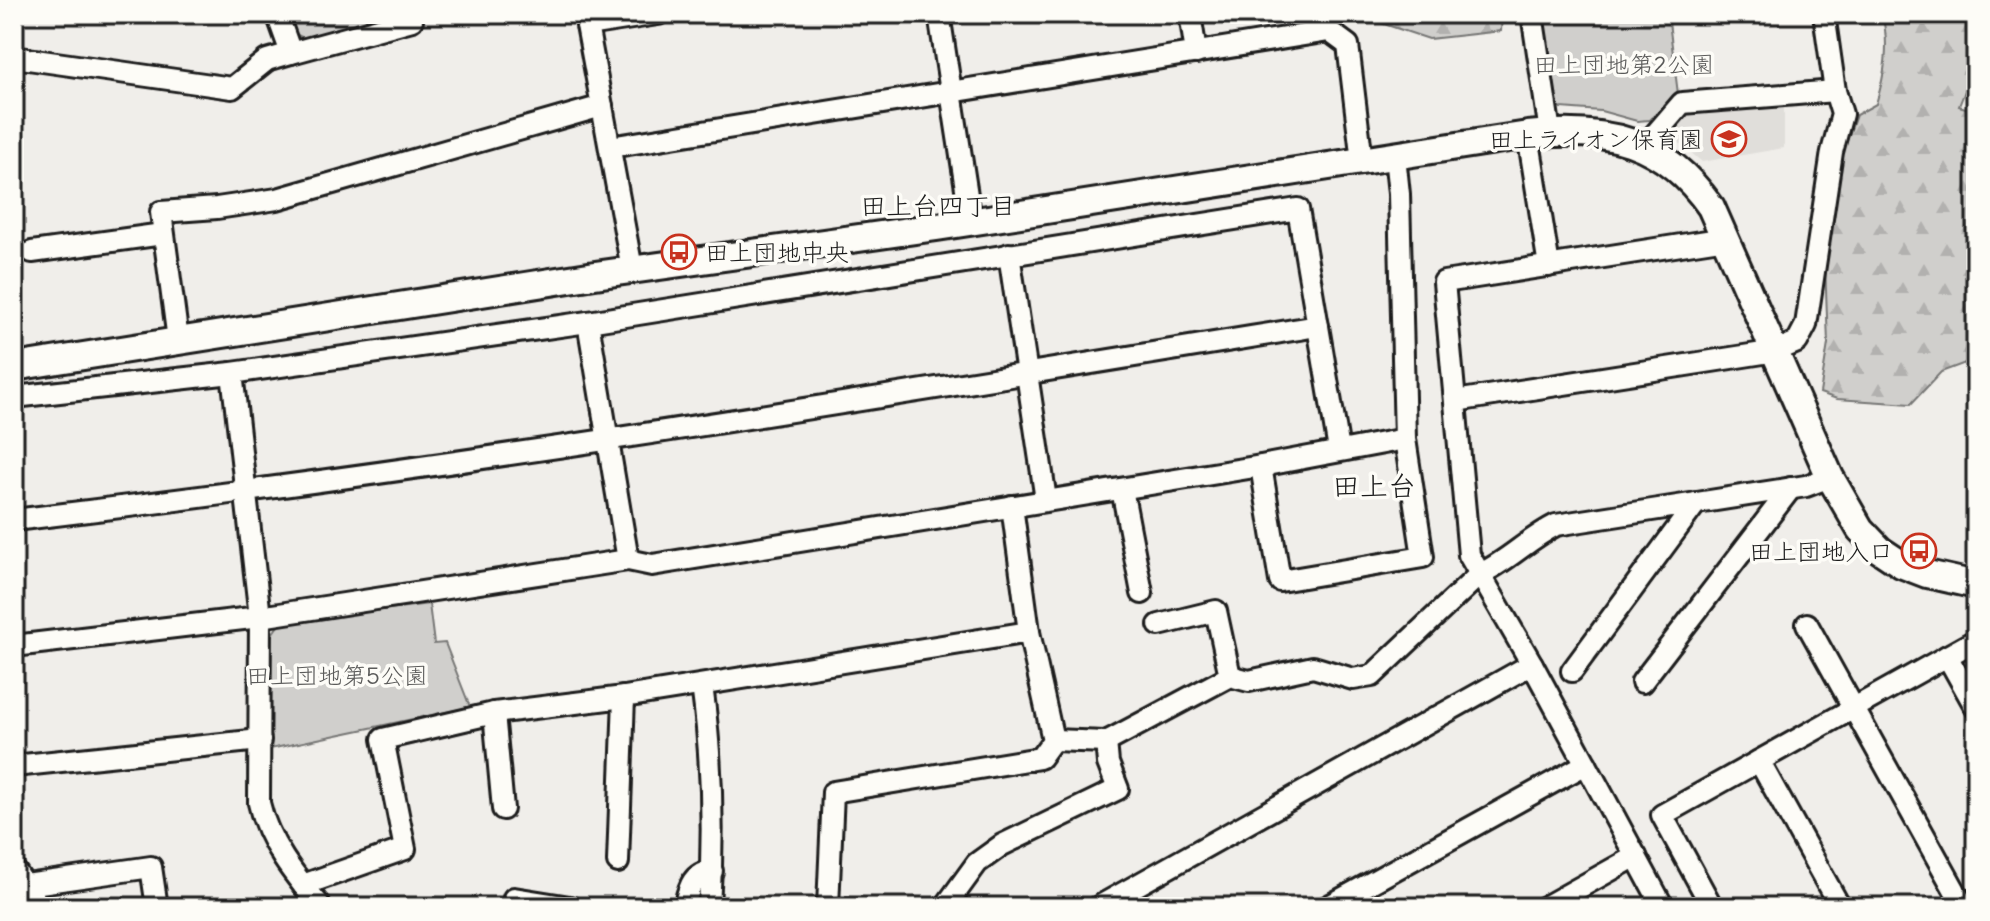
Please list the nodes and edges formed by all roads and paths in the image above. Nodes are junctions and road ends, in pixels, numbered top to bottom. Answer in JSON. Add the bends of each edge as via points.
{"nodes":[{"id":1,"x":277,"y":14,"type":"edge"},
{"id":2,"x":410,"y":14,"type":"edge"},
{"id":3,"x":658,"y":14,"type":"edge"},
{"id":4,"x":939,"y":14,"type":"edge"},
{"id":5,"x":1190,"y":14,"type":"edge"},
{"id":6,"x":1532,"y":14,"type":"edge"},
{"id":7,"x":1824,"y":14,"type":"edge"},
{"id":8,"x":586,"y":20,"type":"edge"},
{"id":9,"x":291,"y":53,"type":"junction"},
{"id":10,"x":1196,"y":53,"type":"junction"},
{"id":11,"x":14,"y":57,"type":"edge"},
{"id":12,"x":1835,"y":91,"type":"junction"},
{"id":13,"x":951,"y":92,"type":"junction"},
{"id":14,"x":602,"y":106,"type":"junction"},
{"id":15,"x":1539,"y":134,"type":"junction"},
{"id":16,"x":1645,"y":146,"type":"junction"},
{"id":17,"x":610,"y":147,"type":"junction"},
{"id":18,"x":1395,"y":156,"type":"junction"},
{"id":19,"x":1362,"y":161,"type":"junction"},
{"id":20,"x":971,"y":221,"type":"junction"},
{"id":21,"x":163,"y":234,"type":"junction"},
{"id":22,"x":1726,"y":238,"type":"junction"},
{"id":23,"x":32,"y":252,"type":"dead end"},
{"id":24,"x":1009,"y":254,"type":"junction"},
{"id":25,"x":1549,"y":266,"type":"junction"},
{"id":26,"x":632,"y":269,"type":"junction"},
{"id":27,"x":588,"y":322,"type":"junction"},
{"id":28,"x":1318,"y":326,"type":"junction"},
{"id":29,"x":178,"y":340,"type":"junction"},
{"id":30,"x":1776,"y":351,"type":"junction"},
{"id":31,"x":14,"y":367,"type":"edge"},
{"id":32,"x":232,"y":373,"type":"junction"},
{"id":33,"x":1026,"y":374,"type":"junction"},
{"id":34,"x":14,"y":397,"type":"edge"},
{"id":35,"x":1455,"y":401,"type":"junction"},
{"id":36,"x":1405,"y":439,"type":"junction"},
{"id":37,"x":607,"y":442,"type":"junction"},
{"id":38,"x":1339,"y":450,"type":"junction"},
{"id":39,"x":1261,"y":466,"type":"junction"},
{"id":40,"x":1830,"y":477,"type":"junction"},
{"id":41,"x":1791,"y":488,"type":"junction"},
{"id":42,"x":1122,"y":489,"type":"junction"},
{"id":43,"x":246,"y":493,"type":"junction"},
{"id":44,"x":1046,"y":500,"type":"junction"},
{"id":45,"x":1696,"y":503,"type":"junction"},
{"id":46,"x":1012,"y":506,"type":"junction"},
{"id":47,"x":14,"y":520,"type":"edge"},
{"id":48,"x":628,"y":560,"type":"junction"},
{"id":49,"x":1480,"y":574,"type":"junction"},
{"id":50,"x":1976,"y":585,"type":"edge"},
{"id":51,"x":1142,"y":593,"type":"dead end"},
{"id":52,"x":260,"y":617,"type":"junction"},
{"id":53,"x":1807,"y":624,"type":"dead end"},
{"id":54,"x":1159,"y":625,"type":"dead end"},
{"id":55,"x":1029,"y":632,"type":"junction"},
{"id":56,"x":1976,"y":640,"type":"edge"},
{"id":57,"x":14,"y":646,"type":"edge"},
{"id":58,"x":1947,"y":656,"type":"junction"},
{"id":59,"x":1532,"y":664,"type":"junction"},
{"id":60,"x":1572,"y":671,"type":"dead end"},
{"id":61,"x":1230,"y":676,"type":"junction"},
{"id":62,"x":1642,"y":682,"type":"dead end"},
{"id":63,"x":702,"y":685,"type":"junction"},
{"id":64,"x":624,"y":697,"type":"junction"},
{"id":65,"x":1976,"y":708,"type":"edge"},
{"id":66,"x":1853,"y":709,"type":"junction"},
{"id":67,"x":494,"y":713,"type":"junction"},
{"id":68,"x":260,"y":740,"type":"junction"},
{"id":69,"x":1053,"y":740,"type":"junction"},
{"id":70,"x":1106,"y":742,"type":"junction"},
{"id":71,"x":1759,"y":761,"type":"junction"},
{"id":72,"x":1586,"y":764,"type":"junction"},
{"id":73,"x":14,"y":766,"type":"edge"},
{"id":74,"x":503,"y":809,"type":"dead end"},
{"id":75,"x":1636,"y":856,"type":"junction"},
{"id":76,"x":618,"y":862,"type":"dead end"},
{"id":77,"x":712,"y":871,"type":"junction"},
{"id":78,"x":20,"y":877,"type":"edge"},
{"id":79,"x":303,"y":885,"type":"junction"},
{"id":80,"x":514,"y":898,"type":"dead end"},
{"id":81,"x":42,"y":907,"type":"edge"},
{"id":82,"x":157,"y":907,"type":"edge"},
{"id":83,"x":321,"y":907,"type":"edge"},
{"id":84,"x":570,"y":907,"type":"edge"},
{"id":85,"x":684,"y":907,"type":"edge"},
{"id":86,"x":709,"y":907,"type":"edge"},
{"id":87,"x":828,"y":907,"type":"edge"},
{"id":88,"x":945,"y":907,"type":"edge"},
{"id":89,"x":1098,"y":907,"type":"edge"},
{"id":90,"x":1327,"y":907,"type":"edge"},
{"id":91,"x":1545,"y":907,"type":"edge"},
{"id":92,"x":1663,"y":907,"type":"edge"},
{"id":93,"x":1712,"y":907,"type":"edge"},
{"id":94,"x":1840,"y":907,"type":"edge"},
{"id":95,"x":1964,"y":907,"type":"edge"}],
"edges":[{"from":1,"to":9,"type":"street"},
{"from":2,"to":9,"type":"street","via":[[412,20]]},
{"from":3,"to":8,"type":"street"},
{"from":4,"to":13,"type":"street"},
{"from":5,"to":10,"type":"street"},
{"from":6,"to":15,"type":"street"},
{"from":7,"to":12,"type":"street"},
{"from":8,"to":14,"type":"street"},
{"from":9,"to":11,"type":"street","via":[[267,60],[232,88]]},
{"from":10,"to":13,"type":"street"},
{"from":10,"to":19,"type":"street","via":[[1329,31],[1348,45]]},
{"from":12,"to":16,"type":"street","via":[[1682,103]]},
{"from":12,"to":30,"type":"street","via":[[1842,114],[1806,325],[1797,342]]},
{"from":13,"to":17,"type":"street"},
{"from":13,"to":20,"type":"street"},
{"from":14,"to":17,"type":"street"},
{"from":14,"to":21,"type":"street","via":[[277,199],[161,212]]},
{"from":15,"to":16,"type":"street","via":[[1599,133]]},
{"from":15,"to":18,"type":"street"},
{"from":15,"to":25,"type":"street"},
{"from":16,"to":22,"type":"street","via":[[1688,177]]},
{"from":17,"to":26,"type":"street"},
{"from":18,"to":19,"type":"street"},
{"from":18,"to":36,"type":"street"},
{"from":19,"to":20,"type":"street"},
{"from":20,"to":26,"type":"street"},
{"from":21,"to":23,"type":"street"},
{"from":21,"to":29,"type":"street"},
{"from":22,"to":25,"type":"street"},
{"from":22,"to":30,"type":"street"},
{"from":24,"to":27,"type":"street"},
{"from":24,"to":28,"type":"street","via":[[1298,209]]},
{"from":24,"to":33,"type":"street"},
{"from":25,"to":35,"type":"street","via":[[1444,282]]},
{"from":26,"to":29,"type":"street"},
{"from":27,"to":32,"type":"street"},
{"from":27,"to":37,"type":"street"},
{"from":28,"to":33,"type":"street"},
{"from":28,"to":38,"type":"street"},
{"from":29,"to":31,"type":"street"},
{"from":30,"to":35,"type":"street"},
{"from":30,"to":40,"type":"street"},
{"from":32,"to":34,"type":"street"},
{"from":32,"to":43,"type":"street"},
{"from":33,"to":37,"type":"street"},
{"from":33,"to":44,"type":"street"},
{"from":35,"to":49,"type":"street","via":[[1469,555]]},
{"from":36,"to":38,"type":"street"},
{"from":36,"to":39,"type":"street","via":[[1423,557],[1280,581]]},
{"from":37,"to":43,"type":"street"},
{"from":37,"to":48,"type":"street"},
{"from":38,"to":39,"type":"street"},
{"from":39,"to":42,"type":"street"},
{"from":40,"to":41,"type":"street"},
{"from":40,"to":50,"type":"street","via":[[1860,529],[1880,550],[1927,574]]},
{"from":41,"to":45,"type":"street"},
{"from":41,"to":62,"type":"street"},
{"from":42,"to":44,"type":"street"},
{"from":42,"to":51,"type":"street"},
{"from":43,"to":47,"type":"street"},
{"from":43,"to":52,"type":"street"},
{"from":44,"to":46,"type":"street"},
{"from":45,"to":49,"type":"street","via":[[1556,525]]},
{"from":45,"to":60,"type":"street"},
{"from":46,"to":48,"type":"street","via":[[652,565]]},
{"from":46,"to":55,"type":"street"},
{"from":48,"to":52,"type":"street"},
{"from":49,"to":59,"type":"street"},
{"from":49,"to":61,"type":"street","via":[[1372,676],[1353,679],[1313,667],[1249,681]]},
{"from":52,"to":57,"type":"street"},
{"from":52,"to":68,"type":"street"},
{"from":53,"to":66,"type":"street"},
{"from":54,"to":61,"type":"street","via":[[1216,611]]},
{"from":55,"to":63,"type":"street"},
{"from":55,"to":69,"type":"street"},
{"from":56,"to":58,"type":"street"},
{"from":58,"to":65,"type":"street"},
{"from":58,"to":66,"type":"street"},
{"from":59,"to":72,"type":"street"},
{"from":59,"to":89,"type":"street"},
{"from":61,"to":70,"type":"street"},
{"from":63,"to":64,"type":"street"},
{"from":63,"to":77,"type":"street","via":[[710,744]]},
{"from":64,"to":67,"type":"street"},
{"from":64,"to":76,"type":"street"},
{"from":66,"to":71,"type":"street"},
{"from":66,"to":95,"type":"street"},
{"from":67,"to":74,"type":"street"},
{"from":67,"to":79,"type":"street","via":[[383,739],[405,849]]},
{"from":68,"to":73,"type":"street"},
{"from":68,"to":79,"type":"street","via":[[264,824]]},
{"from":69,"to":70,"type":"street"},
{"from":69,"to":87,"type":"street","via":[[1040,758],[833,792]]},
{"from":70,"to":88,"type":"street","via":[[1118,789],[1002,845],[977,863]]},
{"from":71,"to":93,"type":"street","via":[[1662,815]]},
{"from":71,"to":94,"type":"street"},
{"from":72,"to":75,"type":"street"},
{"from":72,"to":90,"type":"street"},
{"from":75,"to":91,"type":"street"},
{"from":75,"to":92,"type":"street"},
{"from":77,"to":85,"type":"street","via":[[694,878]]},
{"from":77,"to":86,"type":"street"},
{"from":78,"to":81,"type":"street"},
{"from":78,"to":82,"type":"street","via":[[151,867]]},
{"from":79,"to":83,"type":"street"},
{"from":80,"to":84,"type":"street"}]}
